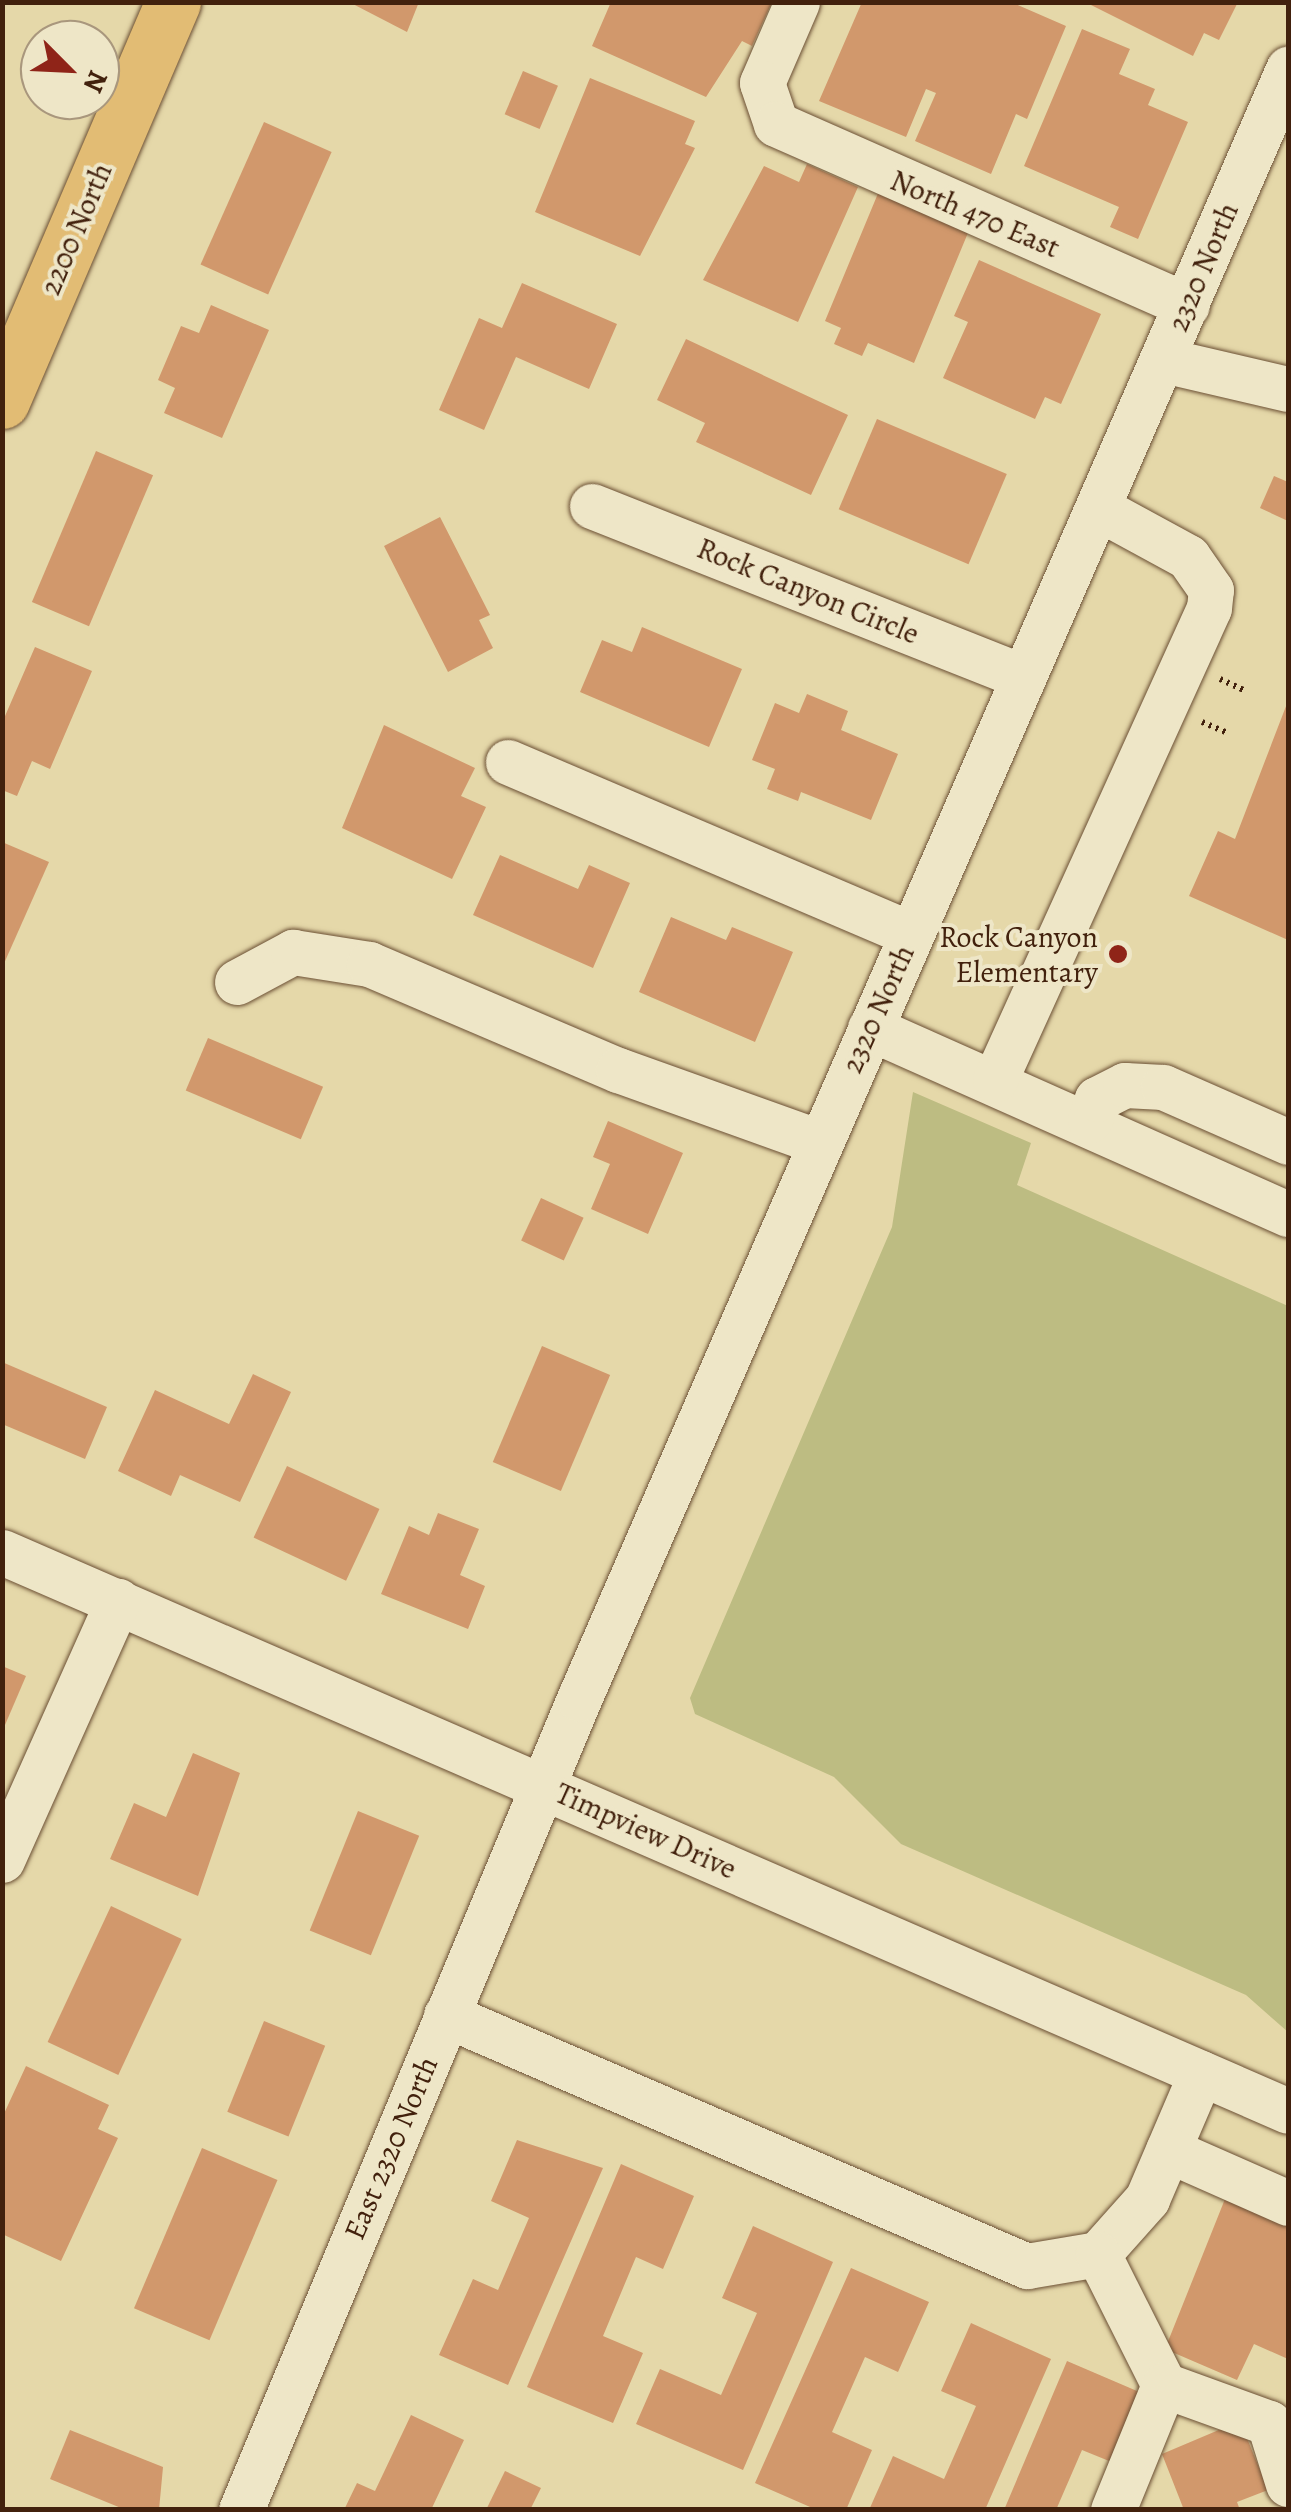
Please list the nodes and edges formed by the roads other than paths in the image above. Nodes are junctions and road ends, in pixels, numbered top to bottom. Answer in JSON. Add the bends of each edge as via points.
{"nodes":[{"id":1,"x":173,"y":2,"type":"edge"},
{"id":2,"x":797,"y":2,"type":"edge"},
{"id":3,"x":1288,"y":69,"type":"edge"},
{"id":4,"x":1187,"y":305,"type":"junction"},
{"id":5,"x":1163,"y":360,"type":"junction"},
{"id":6,"x":1288,"y":389,"type":"edge"},
{"id":7,"x":2,"y":401,"type":"edge"},
{"id":8,"x":592,"y":506,"type":"dead end"},
{"id":9,"x":1098,"y":508,"type":"junction"},
{"id":10,"x":1024,"y":677,"type":"junction"},
{"id":11,"x":508,"y":762,"type":"dead end"},
{"id":12,"x":911,"y":934,"type":"junction"},
{"id":13,"x":237,"y":982,"type":"dead end"},
{"id":14,"x":870,"y":1028,"type":"junction"},
{"id":15,"x":995,"y":1080,"type":"junction"},
{"id":16,"x":1090,"y":1120,"type":"junction"},
{"id":17,"x":819,"y":1142,"type":"junction"},
{"id":18,"x":1288,"y":1142,"type":"edge"},
{"id":19,"x":1288,"y":1214,"type":"edge"},
{"id":20,"x":2,"y":1552,"type":"edge"},
{"id":21,"x":118,"y":1602,"type":"junction"},
{"id":22,"x":542,"y":1786,"type":"junction"},
{"id":23,"x":2,"y":1860,"type":"edge"},
{"id":24,"x":446,"y":2015,"type":"junction"},
{"id":25,"x":1201,"y":2073,"type":"junction"},
{"id":26,"x":1288,"y":2111,"type":"edge"},
{"id":27,"x":1168,"y":2150,"type":"junction"},
{"id":28,"x":1288,"y":2203,"type":"edge"},
{"id":29,"x":1098,"y":2254,"type":"junction"},
{"id":30,"x":1164,"y":2384,"type":"junction"},
{"id":31,"x":1288,"y":2484,"type":"edge"},
{"id":32,"x":241,"y":2510,"type":"edge"},
{"id":33,"x":1113,"y":2510,"type":"edge"}],
"edges":[{"from":1,"to":7,"type":"main road","name":"2200 North"},
{"from":2,"to":4,"type":"street","name":"North 470 East","via":[[762,83],[769,114],[794,136]]},
{"from":3,"to":4,"type":"street","name":"2320 North"},
{"from":4,"to":5,"type":"street","name":"2320 North"},
{"from":5,"to":6,"type":"street"},
{"from":5,"to":9,"type":"street","name":"2320 North"},
{"from":8,"to":10,"type":"street","name":"Rock Canyon Circle"},
{"from":9,"to":10,"type":"street","name":"2320 North"},
{"from":9,"to":15,"type":"street","via":[[1188,557],[1211,590],[1209,608]]},
{"from":10,"to":12,"type":"street","name":"2320 North"},
{"from":11,"to":12,"type":"street"},
{"from":12,"to":14,"type":"street","name":"2320 North"},
{"from":13,"to":17,"type":"street","via":[[293,952],[370,964],[618,1070]]},
{"from":14,"to":15,"type":"street"},
{"from":14,"to":17,"type":"street","name":"2320 North"},
{"from":15,"to":16,"type":"street"},
{"from":16,"to":18,"type":"street","via":[[1097,1099],[1125,1085],[1163,1087]]},
{"from":16,"to":19,"type":"street"},
{"from":17,"to":22,"type":"street","name":"2320 North"},
{"from":20,"to":21,"type":"street","name":"Timpview Drive"},
{"from":21,"to":22,"type":"street","name":"Timpview Drive"},
{"from":21,"to":23,"type":"street"},
{"from":22,"to":24,"type":"street","name":"East 2320 North"},
{"from":22,"to":25,"type":"street","name":"Timpview Drive"},
{"from":24,"to":29,"type":"street","via":[[1027,2266]]},
{"from":24,"to":32,"type":"street","name":"East 2320 North"},
{"from":25,"to":26,"type":"street","name":"Timpview Drive"},
{"from":25,"to":27,"type":"street"},
{"from":27,"to":28,"type":"street"},
{"from":27,"to":29,"type":"street","via":[[1147,2199]]},
{"from":29,"to":30,"type":"street"},
{"from":30,"to":31,"type":"street","via":[[1269,2423]]},
{"from":30,"to":33,"type":"street"}]}
